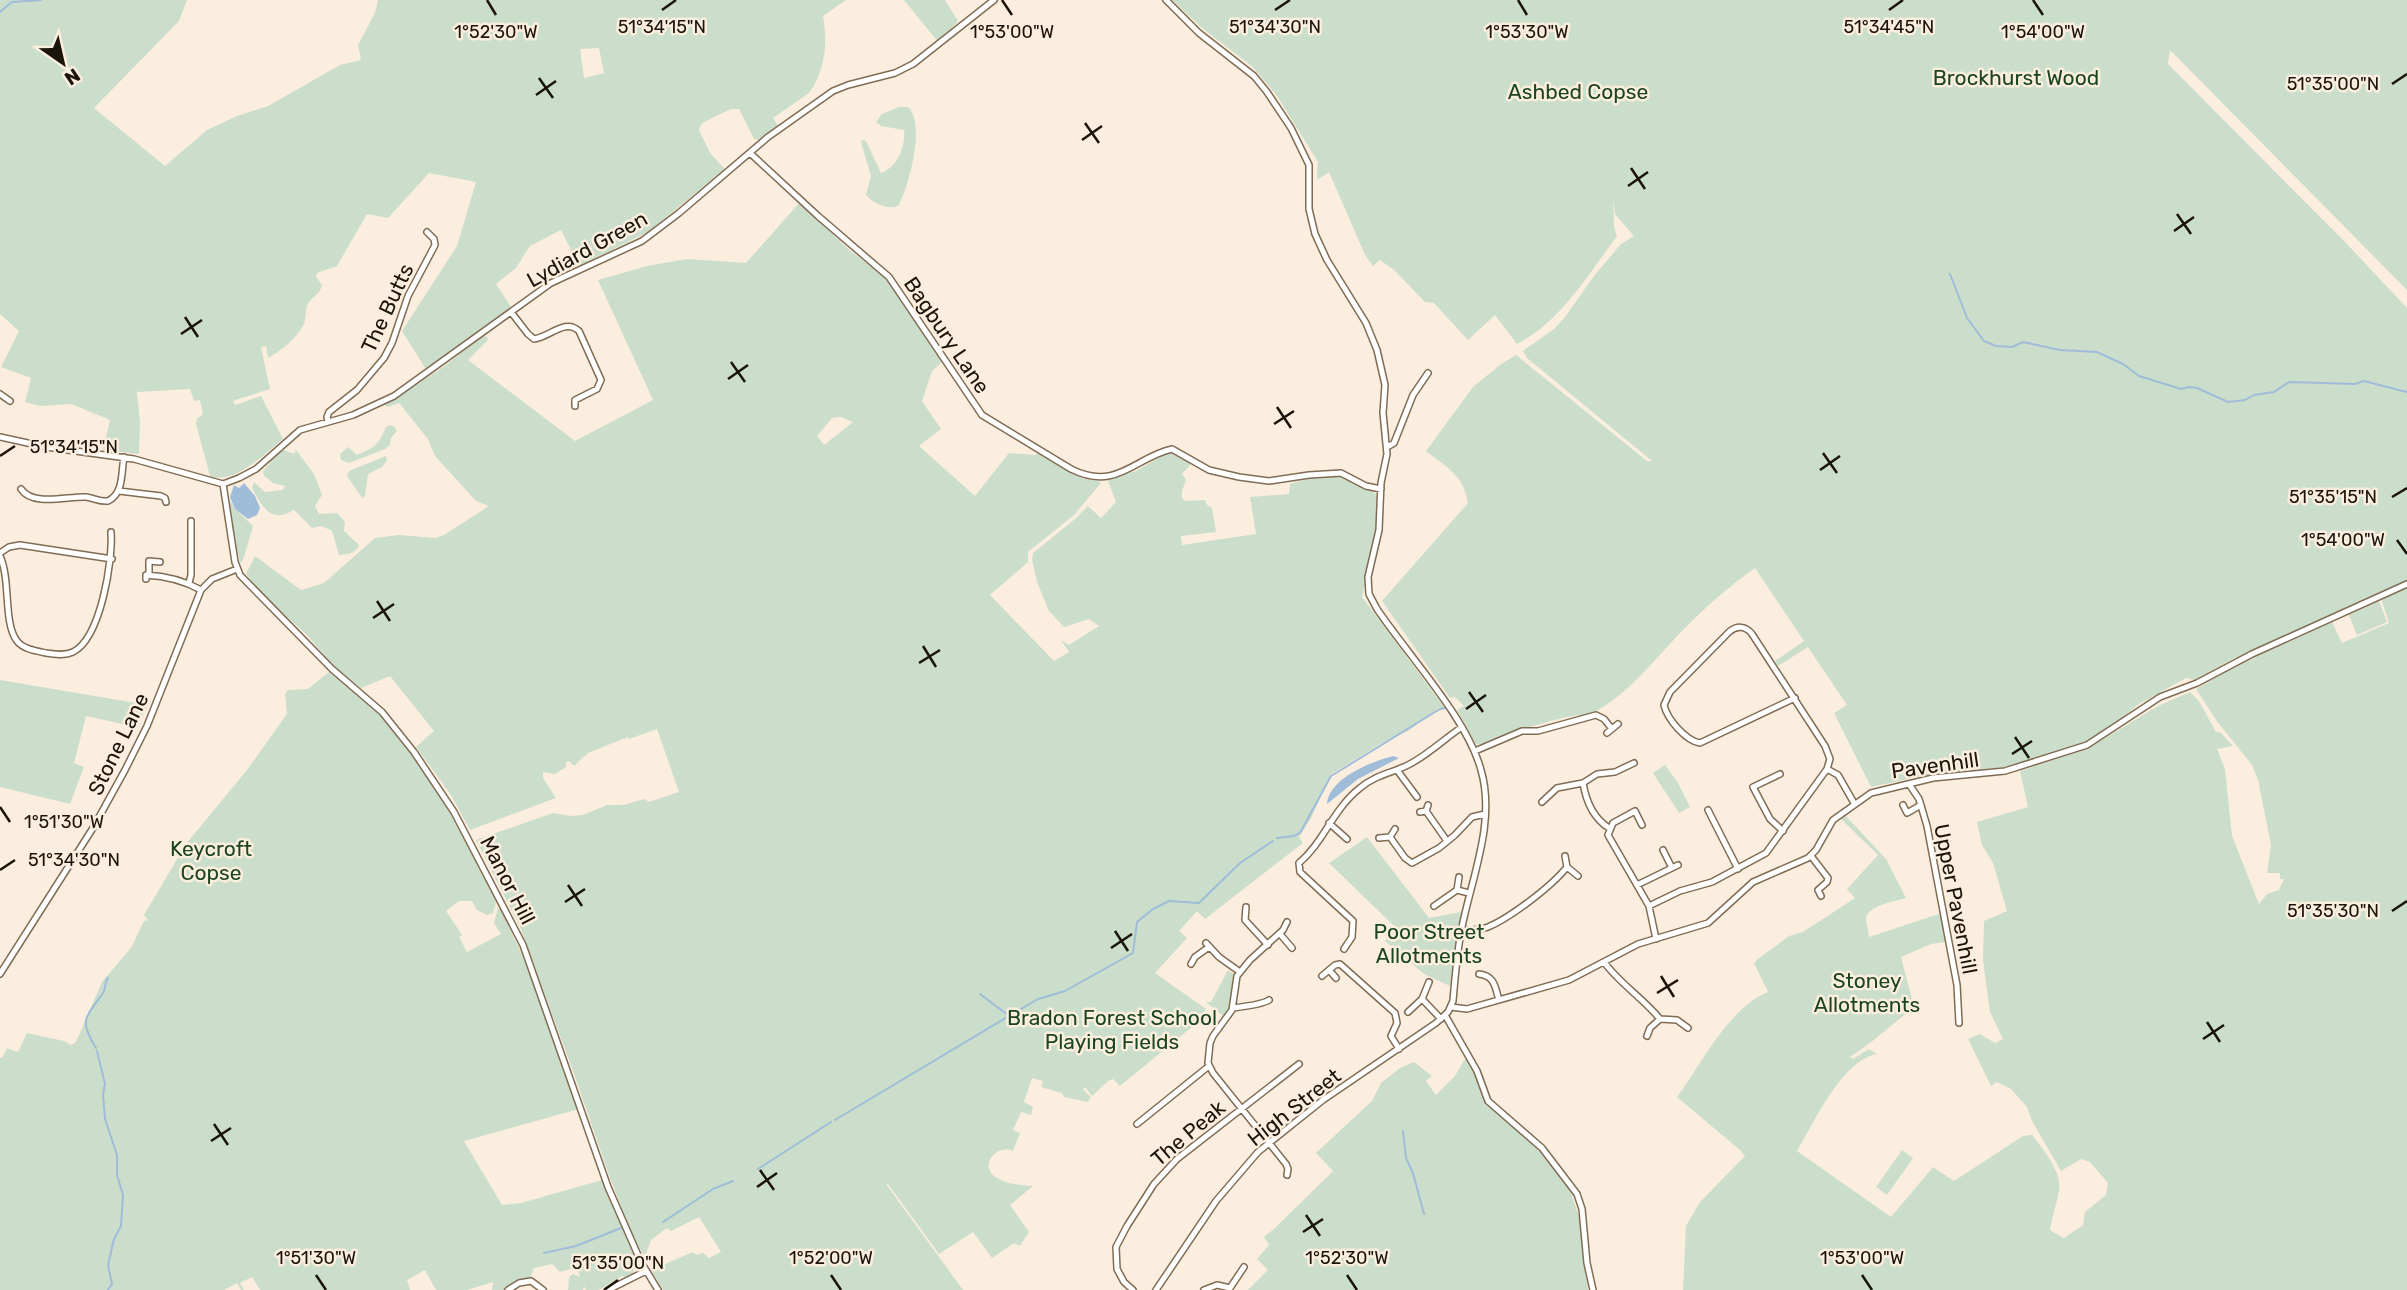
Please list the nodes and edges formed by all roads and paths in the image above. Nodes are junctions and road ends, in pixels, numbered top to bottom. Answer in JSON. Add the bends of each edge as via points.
{"nodes":[{"id":1,"x":994,"y":0,"type":"edge"},
{"id":2,"x":1166,"y":0,"type":"edge"},
{"id":3,"x":750,"y":153,"type":"junction"},
{"id":4,"x":427,"y":232,"type":"dead end"},
{"id":5,"x":511,"y":312,"type":"junction"},
{"id":6,"x":1428,"y":373,"type":"dead end"},
{"id":7,"x":0,"y":394,"type":"edge"},
{"id":8,"x":10,"y":401,"type":"dead end"},
{"id":9,"x":573,"y":401,"type":"dead end"},
{"id":10,"x":328,"y":422,"type":"junction"},
{"id":11,"x":0,"y":437,"type":"edge"},
{"id":12,"x":1387,"y":447,"type":"junction"},
{"id":13,"x":124,"y":457,"type":"junction"},
{"id":14,"x":223,"y":484,"type":"junction"},
{"id":15,"x":1381,"y":489,"type":"junction"},
{"id":16,"x":119,"y":491,"type":"junction"},
{"id":17,"x":21,"y":493,"type":"dead end"},
{"id":18,"x":166,"y":502,"type":"dead end"},
{"id":19,"x":191,"y":521,"type":"dead end"},
{"id":20,"x":111,"y":532,"type":"dead end"},
{"id":21,"x":0,"y":555,"type":"edge"},
{"id":22,"x":112,"y":559,"type":"junction"},
{"id":23,"x":160,"y":562,"type":"dead end"},
{"id":24,"x":237,"y":569,"type":"junction"},
{"id":25,"x":189,"y":583,"type":"junction"},
{"id":26,"x":2407,"y":584,"type":"edge"},
{"id":27,"x":201,"y":590,"type":"junction"},
{"id":28,"x":1794,"y":698,"type":"junction"},
{"id":29,"x":1462,"y":727,"type":"junction"},
{"id":30,"x":1612,"y":729,"type":"dead end"},
{"id":31,"x":1475,"y":751,"type":"junction"},
{"id":32,"x":1631,"y":763,"type":"dead end"},
{"id":33,"x":1827,"y":769,"type":"junction"},
{"id":34,"x":1397,"y":770,"type":"junction"},
{"id":35,"x":1780,"y":774,"type":"dead end"},
{"id":36,"x":1583,"y":783,"type":"junction"},
{"id":37,"x":1909,"y":784,"type":"junction"},
{"id":38,"x":1753,"y":787,"type":"junction"},
{"id":39,"x":1745,"y":791,"type":"dead end"},
{"id":40,"x":1418,"y":797,"type":"dead end"},
{"id":41,"x":1544,"y":798,"type":"dead end"},
{"id":42,"x":1854,"y":803,"type":"junction"},
{"id":43,"x":1903,"y":805,"type":"dead end"},
{"id":44,"x":1921,"y":805,"type":"junction"},
{"id":45,"x":1425,"y":809,"type":"dead end"},
{"id":46,"x":1709,"y":810,"type":"dead end"},
{"id":47,"x":1485,"y":814,"type":"junction"},
{"id":48,"x":1329,"y":823,"type":"junction"},
{"id":49,"x":1642,"y":825,"type":"dead end"},
{"id":50,"x":1609,"y":828,"type":"junction"},
{"id":51,"x":1395,"y":829,"type":"dead end"},
{"id":52,"x":1783,"y":831,"type":"junction"},
{"id":53,"x":1390,"y":837,"type":"junction"},
{"id":54,"x":1379,"y":838,"type":"dead end"},
{"id":55,"x":1347,"y":839,"type":"dead end"},
{"id":56,"x":1447,"y":841,"type":"junction"},
{"id":57,"x":1663,"y":850,"type":"dead end"},
{"id":58,"x":1565,"y":856,"type":"dead end"},
{"id":59,"x":1811,"y":856,"type":"junction"},
{"id":60,"x":1567,"y":867,"type":"junction"},
{"id":61,"x":1738,"y":869,"type":"junction"},
{"id":62,"x":1578,"y":876,"type":"dead end"},
{"id":63,"x":1459,"y":877,"type":"dead end"},
{"id":64,"x":1637,"y":885,"type":"junction"},
{"id":65,"x":1457,"y":890,"type":"junction"},
{"id":66,"x":1469,"y":893,"type":"junction"},
{"id":67,"x":1821,"y":896,"type":"dead end"},
{"id":68,"x":1434,"y":906,"type":"dead end"},
{"id":69,"x":1649,"y":906,"type":"junction"},
{"id":70,"x":1245,"y":907,"type":"dead end"},
{"id":71,"x":1287,"y":922,"type":"dead end"},
{"id":72,"x":1461,"y":931,"type":"junction"},
{"id":73,"x":1280,"y":934,"type":"junction"},
{"id":74,"x":1656,"y":939,"type":"junction"},
{"id":75,"x":1268,"y":944,"type":"junction"},
{"id":76,"x":1293,"y":948,"type":"dead end"},
{"id":77,"x":1343,"y":949,"type":"dead end"},
{"id":78,"x":1604,"y":962,"type":"junction"},
{"id":79,"x":1191,"y":964,"type":"dead end"},
{"id":80,"x":1329,"y":970,"type":"junction"},
{"id":81,"x":1240,"y":972,"type":"junction"},
{"id":82,"x":1483,"y":972,"type":"dead end"},
{"id":83,"x":0,"y":974,"type":"edge"},
{"id":84,"x":1322,"y":976,"type":"dead end"},
{"id":85,"x":1336,"y":978,"type":"dead end"},
{"id":86,"x":1429,"y":982,"type":"dead end"},
{"id":87,"x":1422,"y":999,"type":"junction"},
{"id":88,"x":1269,"y":1000,"type":"dead end"},
{"id":89,"x":1499,"y":1000,"type":"junction"},
{"id":90,"x":1451,"y":1007,"type":"junction"},
{"id":91,"x":1233,"y":1008,"type":"junction"},
{"id":92,"x":1408,"y":1012,"type":"dead end"},
{"id":93,"x":1443,"y":1017,"type":"junction"},
{"id":94,"x":1660,"y":1019,"type":"junction"},
{"id":95,"x":1959,"y":1023,"type":"dead end"},
{"id":96,"x":1688,"y":1028,"type":"dead end"},
{"id":97,"x":1647,"y":1036,"type":"dead end"},
{"id":98,"x":1399,"y":1049,"type":"junction"},
{"id":99,"x":1298,"y":1064,"type":"dead end"},
{"id":100,"x":1209,"y":1066,"type":"junction"},
{"id":101,"x":1242,"y":1108,"type":"junction"},
{"id":102,"x":1137,"y":1124,"type":"dead end"},
{"id":103,"x":1268,"y":1143,"type":"junction"},
{"id":104,"x":1290,"y":1172,"type":"dead end"},
{"id":105,"x":1244,"y":1267,"type":"dead end"},
{"id":106,"x":646,"y":1271,"type":"junction"},
{"id":107,"x":1160,"y":1289,"type":"edge"},
{"id":108,"x":508,"y":1290,"type":"edge"},
{"id":109,"x":543,"y":1290,"type":"edge"},
{"id":110,"x":608,"y":1290,"type":"edge"},
{"id":111,"x":658,"y":1290,"type":"edge"},
{"id":112,"x":1133,"y":1290,"type":"edge"},
{"id":113,"x":1204,"y":1290,"type":"edge"},
{"id":114,"x":1593,"y":1290,"type":"edge"}],
"edges":[{"from":1,"to":3,"type":"street","name":"Lydiard Green","via":[[916,62],[895,74],[837,88]]},
{"from":2,"to":12,"type":"street","via":[[1254,76],[1291,128],[1309,165],[1312,228],[1375,343],[1384,375]]},
{"from":3,"to":5,"type":"street","name":"Lydiard Green","via":[[648,237],[559,278]]},
{"from":3,"to":15,"type":"street","name":"Bagbury Lane","via":[[888,276],[982,415],[1071,469],[1086,475],[1114,474],[1172,449],[1209,470],[1250,480],[1341,473]]},
{"from":4,"to":10,"type":"street","name":"The Butts","via":[[435,245],[408,296],[387,353],[357,390],[330,412]]},
{"from":5,"to":9,"type":"street","via":[[534,339],[573,324],[580,333],[601,380],[597,389]]},
{"from":5,"to":10,"type":"street","name":"Lydiard Green","via":[[394,397]]},
{"from":6,"to":12,"type":"street","via":[[1413,395],[1394,443]]},
{"from":7,"to":8,"type":"street"},
{"from":10,"to":14,"type":"street","name":"Lydiard Green","via":[[300,430],[256,469]]},
{"from":11,"to":13,"type":"street"},
{"from":12,"to":15,"type":"street"},
{"from":13,"to":14,"type":"street"},
{"from":13,"to":16,"type":"street"},
{"from":14,"to":24,"type":"street"},
{"from":15,"to":29,"type":"street","via":[[1369,594]]},
{"from":16,"to":17,"type":"street","via":[[105,502]]},
{"from":16,"to":18,"type":"street","via":[[161,496]]},
{"from":19,"to":25,"type":"street"},
{"from":20,"to":22,"type":"street"},
{"from":21,"to":22,"type":"street","via":[[20,545]]},
{"from":21,"to":22,"type":"street","via":[[16,640],[27,648],[61,655],[79,648],[89,634]]},
{"from":23,"to":25,"type":"street","via":[[149,561],[148,577]]},
{"from":24,"to":27,"type":"street","via":[[212,579]]},
{"from":24,"to":106,"type":"street","name":"Manor Hill","via":[[332,669],[386,716],[454,812],[523,945],[605,1180]]},
{"from":25,"to":27,"type":"street"},
{"from":26,"to":37,"type":"street","name":"Pavenhill","via":[[2160,697],[2087,745],[2005,771]]},
{"from":27,"to":83,"type":"street","name":"Stone Lane","via":[[125,771]]},
{"from":28,"to":28,"type":"street","via":[[1752,634],[1740,627],[1725,635],[1670,692],[1664,705],[1688,739],[1700,743]]},
{"from":28,"to":33,"type":"street","via":[[1829,754]]},
{"from":29,"to":31,"type":"street"},
{"from":29,"to":34,"type":"street"},
{"from":30,"to":31,"type":"street","via":[[1596,715],[1522,731]]},
{"from":31,"to":47,"type":"street","via":[[1483,776]]},
{"from":32,"to":36,"type":"street"},
{"from":33,"to":42,"type":"street","via":[[1838,775]]},
{"from":33,"to":52,"type":"street"},
{"from":34,"to":40,"type":"street"},
{"from":34,"to":48,"type":"street","via":[[1360,788]]},
{"from":35,"to":38,"type":"street"},
{"from":36,"to":41,"type":"street","via":[[1558,788]]},
{"from":36,"to":50,"type":"street","via":[[1590,807]]},
{"from":37,"to":42,"type":"street","name":"Pavenhill","via":[[1877,790]]},
{"from":37,"to":44,"type":"street","name":"Upper Pavenhill"},
{"from":38,"to":39,"type":"street"},
{"from":38,"to":52,"type":"street","via":[[1770,819]]},
{"from":42,"to":59,"type":"street","name":"Pavenhill","via":[[1832,822]]},
{"from":43,"to":44,"type":"street","via":[[1907,813]]},
{"from":44,"to":95,"type":"street","name":"Upper Pavenhill","via":[[1957,985]]},
{"from":45,"to":56,"type":"street"},
{"from":46,"to":61,"type":"street"},
{"from":47,"to":56,"type":"street","via":[[1472,817]]},
{"from":47,"to":66,"type":"street"},
{"from":48,"to":55,"type":"street"},
{"from":48,"to":77,"type":"street","via":[[1298,869],[1353,922],[1352,937]]},
{"from":49,"to":50,"type":"street","via":[[1635,811]]},
{"from":50,"to":64,"type":"street","via":[[1610,841]]},
{"from":51,"to":53,"type":"street"},
{"from":52,"to":61,"type":"street","via":[[1766,853]]},
{"from":53,"to":54,"type":"street"},
{"from":53,"to":56,"type":"street","via":[[1414,866]]},
{"from":57,"to":64,"type":"street","via":[[1675,866]]},
{"from":58,"to":60,"type":"street"},
{"from":59,"to":67,"type":"street","via":[[1830,884],[1818,890]]},
{"from":59,"to":74,"type":"street","via":[[1749,884],[1708,923]]},
{"from":60,"to":62,"type":"street"},
{"from":60,"to":72,"type":"street","via":[[1526,903],[1493,924]]},
{"from":61,"to":69,"type":"street"},
{"from":63,"to":65,"type":"street"},
{"from":64,"to":69,"type":"street"},
{"from":65,"to":66,"type":"street"},
{"from":65,"to":68,"type":"street"},
{"from":66,"to":72,"type":"street"},
{"from":69,"to":74,"type":"street"},
{"from":70,"to":75,"type":"street","via":[[1245,920]]},
{"from":71,"to":73,"type":"street"},
{"from":72,"to":90,"type":"street"},
{"from":73,"to":75,"type":"street"},
{"from":73,"to":76,"type":"street"},
{"from":74,"to":78,"type":"street"},
{"from":75,"to":81,"type":"street"},
{"from":78,"to":89,"type":"street","via":[[1569,980]]},
{"from":78,"to":94,"type":"street"},
{"from":79,"to":81,"type":"street","via":[[1207,945]]},
{"from":80,"to":84,"type":"street"},
{"from":80,"to":85,"type":"street"},
{"from":80,"to":98,"type":"street","via":[[1340,964],[1395,1013],[1397,1023],[1391,1036]]},
{"from":81,"to":91,"type":"street"},
{"from":82,"to":89,"type":"street","via":[[1492,979]]},
{"from":86,"to":87,"type":"street"},
{"from":87,"to":92,"type":"street"},
{"from":87,"to":93,"type":"street"},
{"from":88,"to":91,"type":"street"},
{"from":89,"to":90,"type":"street","via":[[1464,1010]]},
{"from":90,"to":93,"type":"street","name":"High Street"},
{"from":91,"to":100,"type":"street","via":[[1213,1036]]},
{"from":93,"to":98,"type":"street","name":"High Street"},
{"from":93,"to":114,"type":"street","via":[[1476,1071],[1488,1101],[1542,1148],[1577,1194]]},
{"from":94,"to":96,"type":"street","via":[[1674,1019]]},
{"from":94,"to":97,"type":"street"},
{"from":98,"to":103,"type":"street","name":"High Street"},
{"from":99,"to":101,"type":"street","name":"The Peak"},
{"from":100,"to":101,"type":"street"},
{"from":100,"to":102,"type":"street"},
{"from":101,"to":103,"type":"street"},
{"from":101,"to":112,"type":"street","name":"The Peak","via":[[1169,1166],[1126,1226],[1115,1259]]},
{"from":103,"to":104,"type":"street"},
{"from":103,"to":107,"type":"street","name":"High Street","via":[[1216,1201]]},
{"from":105,"to":113,"type":"street","via":[[1230,1288],[1217,1285]]},
{"from":106,"to":110,"type":"street"},
{"from":106,"to":111,"type":"street","name":"Manor Hill"},
{"from":108,"to":109,"type":"street","via":[[529,1280]]}]}
